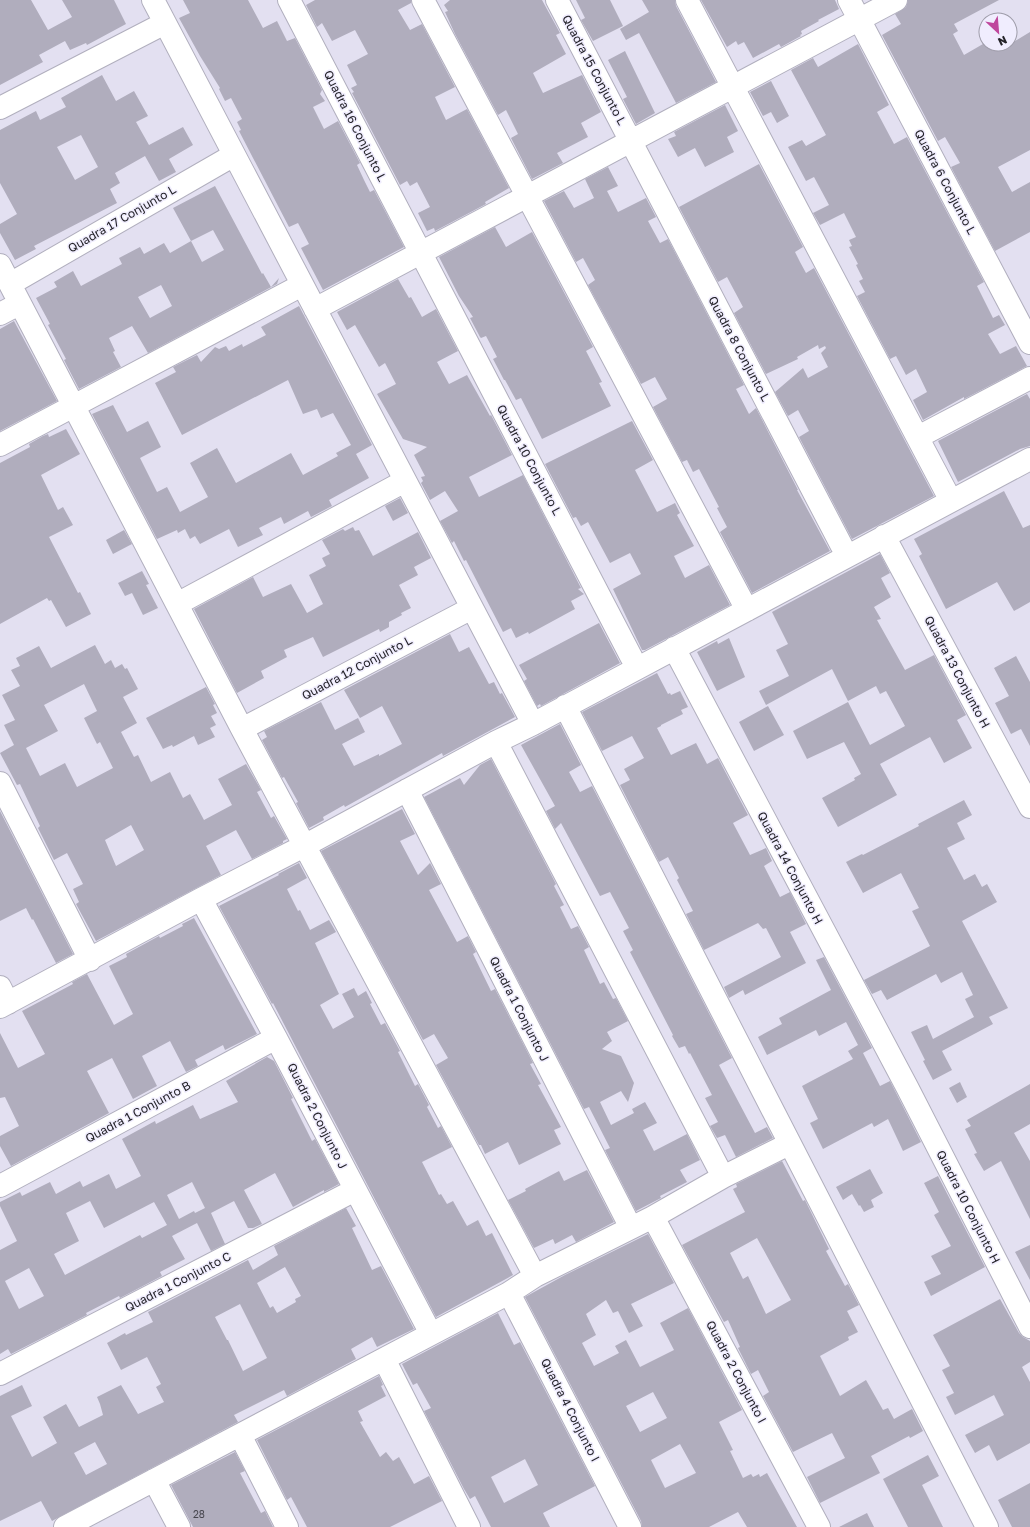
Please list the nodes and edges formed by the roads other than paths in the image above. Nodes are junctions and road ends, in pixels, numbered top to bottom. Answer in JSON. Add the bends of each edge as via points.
{"nodes":[{"id":1,"x":153,"y":0,"type":"edge"},
{"id":2,"x":289,"y":0,"type":"edge"},
{"id":3,"x":423,"y":0,"type":"edge"},
{"id":4,"x":557,"y":0,"type":"edge"},
{"id":5,"x":687,"y":0,"type":"edge"},
{"id":6,"x":849,"y":0,"type":"edge"},
{"id":7,"x":896,"y":0,"type":"edge"},
{"id":8,"x":859,"y":20,"type":"junction"},
{"id":9,"x":165,"y":23,"type":"junction"},
{"id":10,"x":733,"y":87,"type":"junction"},
{"id":11,"x":0,"y":108,"type":"edge"},
{"id":12,"x":630,"y":141,"type":"junction"},
{"id":13,"x":234,"y":155,"type":"junction"},
{"id":14,"x":527,"y":196,"type":"junction"},
{"id":15,"x":421,"y":253,"type":"junction"},
{"id":16,"x":5,"y":275,"type":"edge"},
{"id":17,"x":302,"y":285,"type":"junction"},
{"id":18,"x":19,"y":304,"type":"junction"},
{"id":19,"x":315,"y":308,"type":"junction"},
{"id":20,"x":0,"y":314,"type":"edge"},
{"id":21,"x":1030,"y":343,"type":"edge"},
{"id":22,"x":1030,"y":378,"type":"edge"},
{"id":23,"x":73,"y":406,"type":"junction"},
{"id":24,"x":918,"y":437,"type":"junction"},
{"id":25,"x":0,"y":445,"type":"edge"},
{"id":26,"x":1030,"y":459,"type":"edge"},
{"id":27,"x":405,"y":481,"type":"junction"},
{"id":28,"x":951,"y":501,"type":"junction"},
{"id":29,"x":884,"y":536,"type":"junction"},
{"id":30,"x":847,"y":556,"type":"junction"},
{"id":31,"x":177,"y":604,"type":"junction"},
{"id":32,"x":472,"y":608,"type":"junction"},
{"id":33,"x":746,"y":610,"type":"junction"},
{"id":34,"x":674,"y":648,"type":"junction"},
{"id":35,"x":637,"y":668,"type":"junction"},
{"id":36,"x":565,"y":706,"type":"junction"},
{"id":37,"x":533,"y":724,"type":"junction"},
{"id":38,"x":242,"y":729,"type":"junction"},
{"id":39,"x":496,"y":742,"type":"junction"},
{"id":40,"x":0,"y":783,"type":"edge"},
{"id":41,"x":408,"y":790,"type":"junction"},
{"id":42,"x":1030,"y":807,"type":"edge"},
{"id":43,"x":304,"y":846,"type":"junction"},
{"id":44,"x":200,"y":899,"type":"junction"},
{"id":45,"x":90,"y":960,"type":"junction"},
{"id":46,"x":3,"y":999,"type":"edge"},
{"id":47,"x":276,"y":1038,"type":"junction"},
{"id":48,"x":907,"y":1087,"type":"joint"},
{"id":49,"x":789,"y":1144,"type":"junction"},
{"id":50,"x":723,"y":1177,"type":"junction"},
{"id":51,"x":0,"y":1186,"type":"edge"},
{"id":52,"x":355,"y":1190,"type":"junction"},
{"id":53,"x":653,"y":1217,"type":"junction"},
{"id":54,"x":631,"y":1228,"type":"junction"},
{"id":55,"x":535,"y":1276,"type":"junction"},
{"id":56,"x":509,"y":1293,"type":"junction"},
{"id":57,"x":1030,"y":1327,"type":"edge"},
{"id":58,"x":431,"y":1334,"type":"junction"},
{"id":59,"x":384,"y":1359,"type":"junction"},
{"id":60,"x":0,"y":1374,"type":"edge"},
{"id":61,"x":240,"y":1435,"type":"junction"},
{"id":62,"x":154,"y":1480,"type":"junction"},
{"id":63,"x":65,"y":1527,"type":"edge"},
{"id":64,"x":179,"y":1527,"type":"edge"},
{"id":65,"x":287,"y":1527,"type":"edge"},
{"id":66,"x":469,"y":1527,"type":"edge"},
{"id":67,"x":630,"y":1527,"type":"edge"},
{"id":68,"x":819,"y":1527,"type":"edge"},
{"id":69,"x":987,"y":1527,"type":"edge"}],
"edges":[{"from":1,"to":9,"type":"street"},
{"from":2,"to":15,"type":"street","name":"Quadra 16 Conjunto L"},
{"from":3,"to":14,"type":"street"},
{"from":4,"to":12,"type":"street","name":"Quadra 15 Conjunto L"},
{"from":5,"to":10,"type":"street"},
{"from":6,"to":8,"type":"street","name":"Quadra 6 Conjunto L"},
{"from":7,"to":8,"type":"street"},
{"from":8,"to":10,"type":"street"},
{"from":8,"to":21,"type":"street","name":"Quadra 6 Conjunto L"},
{"from":9,"to":11,"type":"street"},
{"from":9,"to":13,"type":"street"},
{"from":10,"to":12,"type":"street"},
{"from":10,"to":24,"type":"street"},
{"from":12,"to":14,"type":"street"},
{"from":12,"to":30,"type":"street","name":"Quadra 8 Conjunto L"},
{"from":13,"to":16,"type":"street","name":"Quadra 17 Conjunto L"},
{"from":13,"to":17,"type":"street"},
{"from":14,"to":15,"type":"street"},
{"from":14,"to":33,"type":"street"},
{"from":15,"to":19,"type":"street"},
{"from":15,"to":35,"type":"street","name":"Quadra 10 Conjunto L"},
{"from":16,"to":18,"type":"street"},
{"from":17,"to":19,"type":"street"},
{"from":17,"to":23,"type":"street"},
{"from":18,"to":20,"type":"street"},
{"from":18,"to":23,"type":"street"},
{"from":19,"to":27,"type":"street"},
{"from":22,"to":24,"type":"street"},
{"from":23,"to":25,"type":"street"},
{"from":23,"to":31,"type":"street"},
{"from":24,"to":28,"type":"street"},
{"from":26,"to":28,"type":"street"},
{"from":27,"to":31,"type":"street"},
{"from":27,"to":32,"type":"street"},
{"from":28,"to":29,"type":"street"},
{"from":29,"to":30,"type":"street"},
{"from":29,"to":42,"type":"street","name":"Quadra 13 Conjunto H"},
{"from":30,"to":33,"type":"street"},
{"from":31,"to":38,"type":"street"},
{"from":32,"to":37,"type":"street"},
{"from":32,"to":38,"type":"street","name":"Quadra 12 Conjunto L"},
{"from":33,"to":34,"type":"street"},
{"from":34,"to":35,"type":"street"},
{"from":34,"to":48,"type":"street","name":"Quadra 14 Conjunto H"},
{"from":35,"to":36,"type":"street"},
{"from":36,"to":37,"type":"street"},
{"from":36,"to":49,"type":"street"},
{"from":37,"to":39,"type":"street"},
{"from":38,"to":43,"type":"street"},
{"from":39,"to":41,"type":"street"},
{"from":39,"to":50,"type":"street"},
{"from":40,"to":45,"type":"street"},
{"from":41,"to":43,"type":"street"},
{"from":41,"to":54,"type":"street","name":"Quadra 1 Conjunto J"},
{"from":43,"to":44,"type":"street"},
{"from":43,"to":55,"type":"street"},
{"from":44,"to":45,"type":"street"},
{"from":44,"to":47,"type":"street","name":"Quadra 2 Conjunto J"},
{"from":45,"to":46,"type":"street"},
{"from":47,"to":51,"type":"street","name":"Quadra 1 Conjunto B"},
{"from":47,"to":52,"type":"street","name":"Quadra 2 Conjunto J"},
{"from":48,"to":57,"type":"street","name":"Quadra 10 Conjunto H"},
{"from":49,"to":50,"type":"street"},
{"from":49,"to":69,"type":"street"},
{"from":50,"to":53,"type":"street"},
{"from":52,"to":58,"type":"street","name":"Quadra 2 Conjunto J"},
{"from":52,"to":60,"type":"street","name":"Quadra 1 Conjunto C"},
{"from":53,"to":54,"type":"street"},
{"from":53,"to":68,"type":"street","name":"Quadra 2 Conjunto I"},
{"from":54,"to":55,"type":"street"},
{"from":55,"to":56,"type":"street"},
{"from":56,"to":58,"type":"street"},
{"from":56,"to":67,"type":"street","name":"Quadra 4 Conjunto I"},
{"from":58,"to":59,"type":"street"},
{"from":59,"to":61,"type":"street"},
{"from":59,"to":66,"type":"street"},
{"from":61,"to":62,"type":"street"},
{"from":61,"to":65,"type":"street"},
{"from":62,"to":63,"type":"street"},
{"from":62,"to":64,"type":"street"}]}
